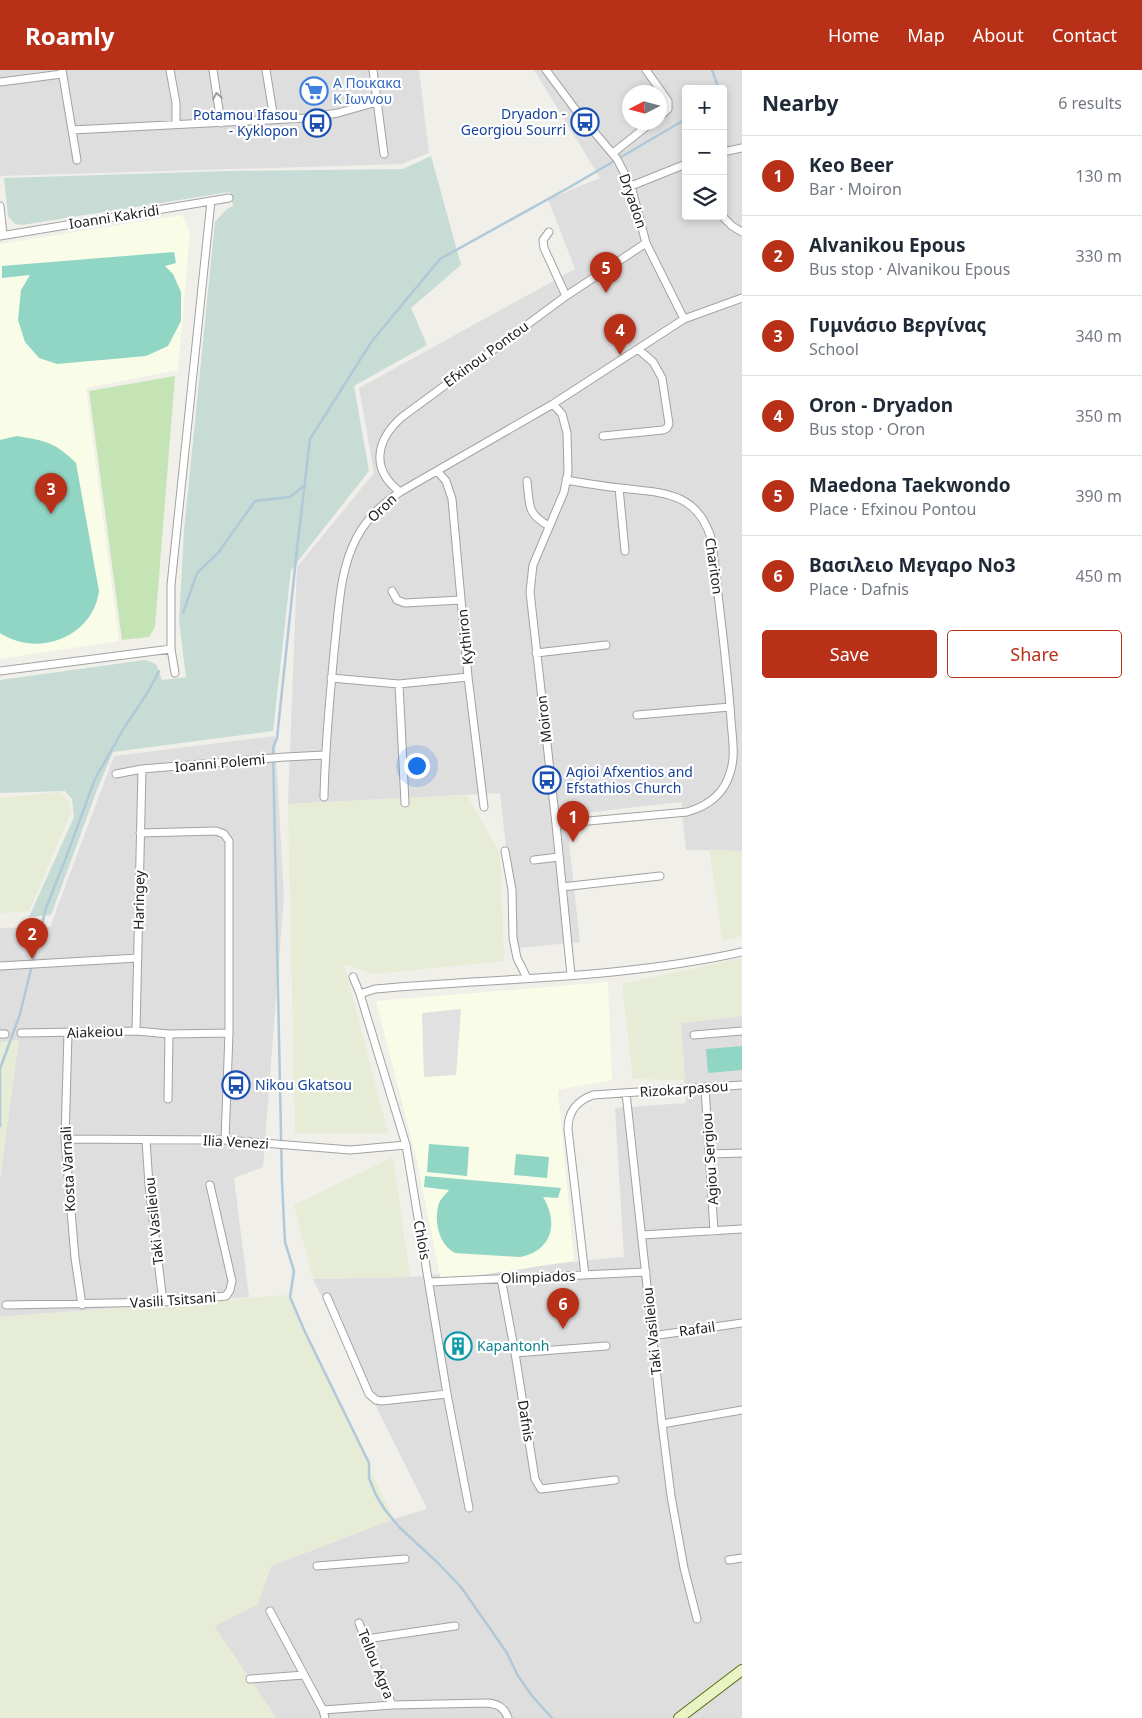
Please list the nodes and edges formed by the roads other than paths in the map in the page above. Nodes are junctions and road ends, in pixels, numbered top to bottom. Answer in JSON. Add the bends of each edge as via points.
{"nodes":[{"id":1,"x":170,"y":70,"type":"edge"},
{"id":2,"x":213,"y":70,"type":"edge"},
{"id":3,"x":266,"y":70,"type":"edge"},
{"id":4,"x":373,"y":70,"type":"edge"},
{"id":5,"x":546,"y":70,"type":"edge"},
{"id":6,"x":646,"y":70,"type":"edge"},
{"id":7,"x":62,"y":72,"type":"edge"},
{"id":8,"x":0,"y":82,"type":"edge"},
{"id":9,"x":657,"y":85,"type":"edge"},
{"id":10,"x":377,"y":102,"type":"junction"},
{"id":11,"x":274,"y":119,"type":"junction"},
{"id":12,"x":221,"y":123,"type":"junction"},
{"id":13,"x":176,"y":124,"type":"junction"},
{"id":14,"x":72,"y":130,"type":"junction"},
{"id":15,"x":643,"y":130,"type":"edge"},
{"id":16,"x":742,"y":148,"type":"edge"},
{"id":17,"x":727,"y":151,"type":"edge"},
{"id":18,"x":384,"y":154,"type":"dead end"},
{"id":19,"x":615,"y":156,"type":"junction"},
{"id":20,"x":77,"y":160,"type":"dead end"},
{"id":21,"x":682,"y":166,"type":"edge"},
{"id":22,"x":631,"y":186,"type":"junction"},
{"id":23,"x":228,"y":198,"type":"dead end"},
{"id":24,"x":211,"y":201,"type":"junction"},
{"id":25,"x":0,"y":206,"type":"edge"},
{"id":26,"x":726,"y":220,"type":"edge"},
{"id":27,"x":549,"y":232,"type":"dead end"},
{"id":28,"x":742,"y":232,"type":"edge"},
{"id":29,"x":1,"y":235,"type":"edge"},
{"id":30,"x":646,"y":243,"type":"junction"},
{"id":31,"x":566,"y":296,"type":"junction"},
{"id":32,"x":742,"y":298,"type":"edge"},
{"id":33,"x":684,"y":319,"type":"junction"},
{"id":34,"x":638,"y":349,"type":"junction"},
{"id":35,"x":553,"y":404,"type":"junction"},
{"id":36,"x":603,"y":436,"type":"dead end"},
{"id":37,"x":438,"y":472,"type":"junction"},
{"id":38,"x":566,"y":480,"type":"junction"},
{"id":39,"x":527,"y":481,"type":"dead end"},
{"id":40,"x":619,"y":488,"type":"junction"},
{"id":41,"x":400,"y":492,"type":"junction"},
{"id":42,"x":549,"y":526,"type":"junction"},
{"id":43,"x":625,"y":551,"type":"dead end"},
{"id":44,"x":392,"y":591,"type":"dead end"},
{"id":45,"x":461,"y":600,"type":"junction"},
{"id":46,"x":606,"y":646,"type":"dead end"},
{"id":47,"x":171,"y":649,"type":"junction"},
{"id":48,"x":536,"y":653,"type":"junction"},
{"id":49,"x":0,"y":671,"type":"edge"},
{"id":50,"x":175,"y":673,"type":"dead end"},
{"id":51,"x":331,"y":678,"type":"junction"},
{"id":52,"x":468,"y":678,"type":"junction"},
{"id":53,"x":399,"y":684,"type":"junction"},
{"id":54,"x":730,"y":707,"type":"junction"},
{"id":55,"x":637,"y":715,"type":"dead end"},
{"id":56,"x":325,"y":755,"type":"junction"},
{"id":57,"x":142,"y":769,"type":"junction"},
{"id":58,"x":116,"y":774,"type":"dead end"},
{"id":59,"x":324,"y":797,"type":"dead end"},
{"id":60,"x":405,"y":803,"type":"dead end"},
{"id":61,"x":484,"y":807,"type":"dead end"},
{"id":62,"x":556,"y":824,"type":"junction"},
{"id":63,"x":140,"y":833,"type":"junction"},
{"id":64,"x":506,"y":850,"type":"dead end"},
{"id":65,"x":559,"y":857,"type":"junction"},
{"id":66,"x":534,"y":860,"type":"dead end"},
{"id":67,"x":660,"y":876,"type":"dead end"},
{"id":68,"x":562,"y":886,"type":"junction"},
{"id":69,"x":742,"y":952,"type":"edge"},
{"id":70,"x":138,"y":958,"type":"junction"},
{"id":71,"x":0,"y":966,"type":"edge"},
{"id":72,"x":570,"y":975,"type":"junction"},
{"id":73,"x":353,"y":977,"type":"dead end"},
{"id":74,"x":527,"y":978,"type":"junction"},
{"id":75,"x":360,"y":994,"type":"junction"},
{"id":76,"x":136,"y":1031,"type":"junction"},
{"id":77,"x":742,"y":1031,"type":"edge"},
{"id":78,"x":21,"y":1033,"type":"dead end"},
{"id":79,"x":68,"y":1033,"type":"junction"},
{"id":80,"x":229,"y":1033,"type":"junction"},
{"id":81,"x":168,"y":1034,"type":"junction"},
{"id":82,"x":694,"y":1035,"type":"dead end"},
{"id":83,"x":742,"y":1084,"type":"edge"},
{"id":84,"x":706,"y":1087,"type":"junction"},
{"id":85,"x":626,"y":1093,"type":"junction"},
{"id":86,"x":168,"y":1099,"type":"dead end"},
{"id":87,"x":65,"y":1139,"type":"junction"},
{"id":88,"x":146,"y":1140,"type":"junction"},
{"id":89,"x":225,"y":1140,"type":"junction"},
{"id":90,"x":406,"y":1145,"type":"junction"},
{"id":91,"x":742,"y":1153,"type":"edge"},
{"id":92,"x":711,"y":1154,"type":"junction"},
{"id":93,"x":210,"y":1185,"type":"dead end"},
{"id":94,"x":742,"y":1229,"type":"edge"},
{"id":95,"x":714,"y":1230,"type":"junction"},
{"id":96,"x":642,"y":1235,"type":"junction"},
{"id":97,"x":646,"y":1272,"type":"junction"},
{"id":98,"x":585,"y":1275,"type":"junction"},
{"id":99,"x":501,"y":1278,"type":"junction"},
{"id":100,"x":430,"y":1282,"type":"junction"},
{"id":101,"x":327,"y":1297,"type":"dead end"},
{"id":102,"x":163,"y":1302,"type":"junction"},
{"id":103,"x":82,"y":1304,"type":"junction"},
{"id":104,"x":6,"y":1305,"type":"dead end"},
{"id":105,"x":742,"y":1323,"type":"edge"},
{"id":106,"x":652,"y":1336,"type":"junction"},
{"id":107,"x":606,"y":1346,"type":"dead end"},
{"id":108,"x":515,"y":1353,"type":"junction"},
{"id":109,"x":447,"y":1394,"type":"junction"},
{"id":110,"x":742,"y":1410,"type":"edge"},
{"id":111,"x":662,"y":1424,"type":"junction"},
{"id":112,"x":615,"y":1480,"type":"dead end"},
{"id":113,"x":469,"y":1508,"type":"dead end"},
{"id":114,"x":742,"y":1558,"type":"edge"},
{"id":115,"x":405,"y":1559,"type":"dead end"},
{"id":116,"x":729,"y":1560,"type":"dead end"},
{"id":117,"x":317,"y":1566,"type":"dead end"},
{"id":118,"x":270,"y":1611,"type":"dead end"},
{"id":119,"x":697,"y":1619,"type":"dead end"},
{"id":120,"x":359,"y":1623,"type":"dead end"},
{"id":121,"x":455,"y":1626,"type":"dead end"},
{"id":122,"x":366,"y":1639,"type":"junction"},
{"id":123,"x":742,"y":1670,"type":"edge"},
{"id":124,"x":304,"y":1675,"type":"junction"},
{"id":125,"x":250,"y":1679,"type":"dead end"},
{"id":126,"x":392,"y":1705,"type":"junction"},
{"id":127,"x":323,"y":1710,"type":"junction"},
{"id":128,"x":325,"y":1718,"type":"edge"},
{"id":129,"x":508,"y":1718,"type":"edge"},
{"id":130,"x":679,"y":1718,"type":"edge"}],
"edges":[{"from":1,"to":13,"type":"street"},
{"from":12,"to":2,"type":"street","one_way":true},
{"from":3,"to":11,"type":"street"},
{"from":4,"to":10,"type":"street"},
{"from":5,"to":19,"type":"street","name":"Dryadon"},
{"from":6,"to":9,"type":"street"},
{"from":7,"to":8,"type":"street"},
{"from":7,"to":14,"type":"street"},
{"from":10,"to":11,"type":"street","via":[[322,116]]},
{"from":10,"to":18,"type":"street"},
{"from":11,"to":12,"type":"street"},
{"from":12,"to":13,"type":"street"},
{"from":13,"to":14,"type":"street"},
{"from":14,"to":20,"type":"street"},
{"from":15,"to":19,"type":"street"},
{"from":16,"to":17,"type":"street"},
{"from":19,"to":22,"type":"street","name":"Dryadon"},
{"from":21,"to":22,"type":"street"},
{"from":22,"to":30,"type":"street","name":"Dryadon"},
{"from":23,"to":24,"type":"street","name":"Ioanni Kakridi"},
{"from":24,"to":29,"type":"street","name":"Ioanni Kakridi"},
{"from":24,"to":47,"type":"street","via":[[171,586]]},
{"from":25,"to":29,"type":"street"},
{"from":26,"to":28,"type":"street"},
{"from":27,"to":31,"type":"street","via":[[544,248]]},
{"from":30,"to":31,"type":"street","name":"Efxinou Pontou"},
{"from":30,"to":33,"type":"street","name":"Dryadon"},
{"from":31,"to":41,"type":"street","name":"Efxinou Pontou","via":[[391,426],[381,444],[381,464],[389,484]]},
{"from":32,"to":33,"type":"street","name":"Oron"},
{"from":33,"to":34,"type":"street","name":"Oron"},
{"from":34,"to":35,"type":"street","name":"Oron"},
{"from":34,"to":36,"type":"street","via":[[653,362],[662,378],[669,424],[663,430]]},
{"from":35,"to":37,"type":"street","name":"Oron"},
{"from":35,"to":38,"type":"street","name":"Moiron","via":[[562,414],[567,434]]},
{"from":37,"to":41,"type":"street","name":"Oron"},
{"from":37,"to":45,"type":"street","name":"Kythiron","via":[[446,481],[452,500]]},
{"from":38,"to":40,"type":"street","name":"Chariton"},
{"from":38,"to":42,"type":"street","name":"Moiron"},
{"from":39,"to":42,"type":"street","via":[[532,514]]},
{"from":40,"to":43,"type":"street"},
{"from":40,"to":54,"type":"street","name":"Chariton","via":[[671,495],[694,508],[707,525],[712,541]]},
{"from":41,"to":51,"type":"street","name":"Oron","via":[[368,521],[350,551],[342,584]]},
{"from":42,"to":48,"type":"street","name":"Moiron","via":[[536,555],[530,581]]},
{"from":44,"to":45,"type":"street","via":[[397,600],[406,603]]},
{"from":45,"to":52,"type":"street","name":"Kythiron"},
{"from":46,"to":48,"type":"street"},
{"from":47,"to":49,"type":"street"},
{"from":47,"to":50,"type":"street"},
{"from":48,"to":62,"type":"street","name":"Moiron"},
{"from":51,"to":53,"type":"street"},
{"from":51,"to":56,"type":"street","name":"Oron"},
{"from":52,"to":53,"type":"street"},
{"from":52,"to":61,"type":"street","name":"Kythiron"},
{"from":53,"to":60,"type":"street"},
{"from":54,"to":55,"type":"street"},
{"from":54,"to":62,"type":"street","name":"Chariton","via":[[732,766],[722,790],[710,802],[687,812]]},
{"from":56,"to":57,"type":"street","name":"Ioanni Polemi"},
{"from":56,"to":59,"type":"street","name":"Oron"},
{"from":57,"to":58,"type":"street","name":"Ioanni Polemi"},
{"from":57,"to":63,"type":"street","name":"Haringey"},
{"from":62,"to":65,"type":"street","name":"Moiron"},
{"from":63,"to":70,"type":"street","name":"Haringey"},
{"from":63,"to":80,"type":"street","via":[[216,831],[229,841]]},
{"from":64,"to":74,"type":"street","via":[[512,890],[513,938],[517,958]]},
{"from":65,"to":66,"type":"street"},
{"from":65,"to":68,"type":"street","name":"Moiron"},
{"from":67,"to":68,"type":"street"},
{"from":68,"to":72,"type":"street","name":"Moiron"},
{"from":69,"to":72,"type":"street","via":[[666,966]]},
{"from":70,"to":71,"type":"street"},
{"from":70,"to":76,"type":"street","name":"Haringey"},
{"from":72,"to":74,"type":"street"},
{"from":73,"to":75,"type":"street","name":"Chlois"},
{"from":74,"to":75,"type":"street","via":[[375,989]]},
{"from":75,"to":90,"type":"street","name":"Chlois"},
{"from":76,"to":79,"type":"street","name":"Aiakeiou"},
{"from":76,"to":81,"type":"street","name":"Aiakeiou"},
{"from":77,"to":82,"type":"street"},
{"from":78,"to":79,"type":"street","name":"Aiakeiou"},
{"from":79,"to":87,"type":"street","name":"Kosta Varnali"},
{"from":80,"to":81,"type":"street","name":"Aiakeiou"},
{"from":80,"to":89,"type":"street"},
{"from":81,"to":86,"type":"street"},
{"from":83,"to":84,"type":"street","name":"Rizokarpasou"},
{"from":84,"to":85,"type":"street","name":"Rizokarpasou"},
{"from":84,"to":92,"type":"street","name":"Agiou Sergiou"},
{"from":85,"to":96,"type":"street","name":"Taki Vasileiou"},
{"from":85,"to":98,"type":"street","name":"Rizokarpasou","via":[[588,1096],[575,1105],[569,1116]]},
{"from":87,"to":88,"type":"street","name":"Ilia Venezi"},
{"from":87,"to":103,"type":"street","name":"Kosta Varnali"},
{"from":88,"to":89,"type":"street","name":"Ilia Venezi"},
{"from":88,"to":102,"type":"street","name":"Taki Vasileiou"},
{"from":89,"to":90,"type":"street","name":"Ilia Venezi","via":[[350,1150]]},
{"from":90,"to":100,"type":"street","name":"Chlois"},
{"from":91,"to":92,"type":"street"},
{"from":92,"to":95,"type":"street","name":"Agiou Sergiou"},
{"from":93,"to":102,"type":"street","name":"Vasili Tsitsani","via":[[232,1281],[230,1290],[221,1297]]},
{"from":94,"to":95,"type":"street"},
{"from":95,"to":96,"type":"street"},
{"from":96,"to":97,"type":"street","name":"Taki Vasileiou"},
{"from":97,"to":98,"type":"street","name":"Olimpiados"},
{"from":97,"to":106,"type":"street","name":"Taki Vasileiou"},
{"from":98,"to":99,"type":"street","name":"Olimpiados"},
{"from":99,"to":100,"type":"street","name":"Olimpiados"},
{"from":99,"to":108,"type":"street","name":"Dafnis"},
{"from":100,"to":109,"type":"street","name":"Chlois"},
{"from":101,"to":109,"type":"street","via":[[372,1398],[382,1401]]},
{"from":102,"to":103,"type":"street","name":"Vasili Tsitsani"},
{"from":103,"to":104,"type":"street","name":"Vasili Tsitsani"},
{"from":105,"to":106,"type":"street","name":"Rafail"},
{"from":106,"to":111,"type":"street","name":"Taki Vasileiou"},
{"from":107,"to":108,"type":"street"},
{"from":108,"to":112,"type":"street","name":"Dafnis","via":[[540,1489]]},
{"from":109,"to":113,"type":"street","name":"Chlois"},
{"from":110,"to":111,"type":"street"},
{"from":111,"to":119,"type":"street","name":"Taki Vasileiou","via":[[671,1496]]},
{"from":114,"to":116,"type":"street"},
{"from":115,"to":117,"type":"street"},
{"from":118,"to":124,"type":"street"},
{"from":120,"to":122,"type":"street","name":"Tellou Agra"},
{"from":121,"to":122,"type":"street"},
{"from":122,"to":126,"type":"street","name":"Tellou Agra"},
{"from":123,"to":130,"type":"street"},
{"from":124,"to":125,"type":"street"},
{"from":124,"to":127,"type":"street"},
{"from":126,"to":127,"type":"street"},
{"from":126,"to":129,"type":"street","via":[[487,1703],[500,1706]]},
{"from":127,"to":128,"type":"street"}]}
